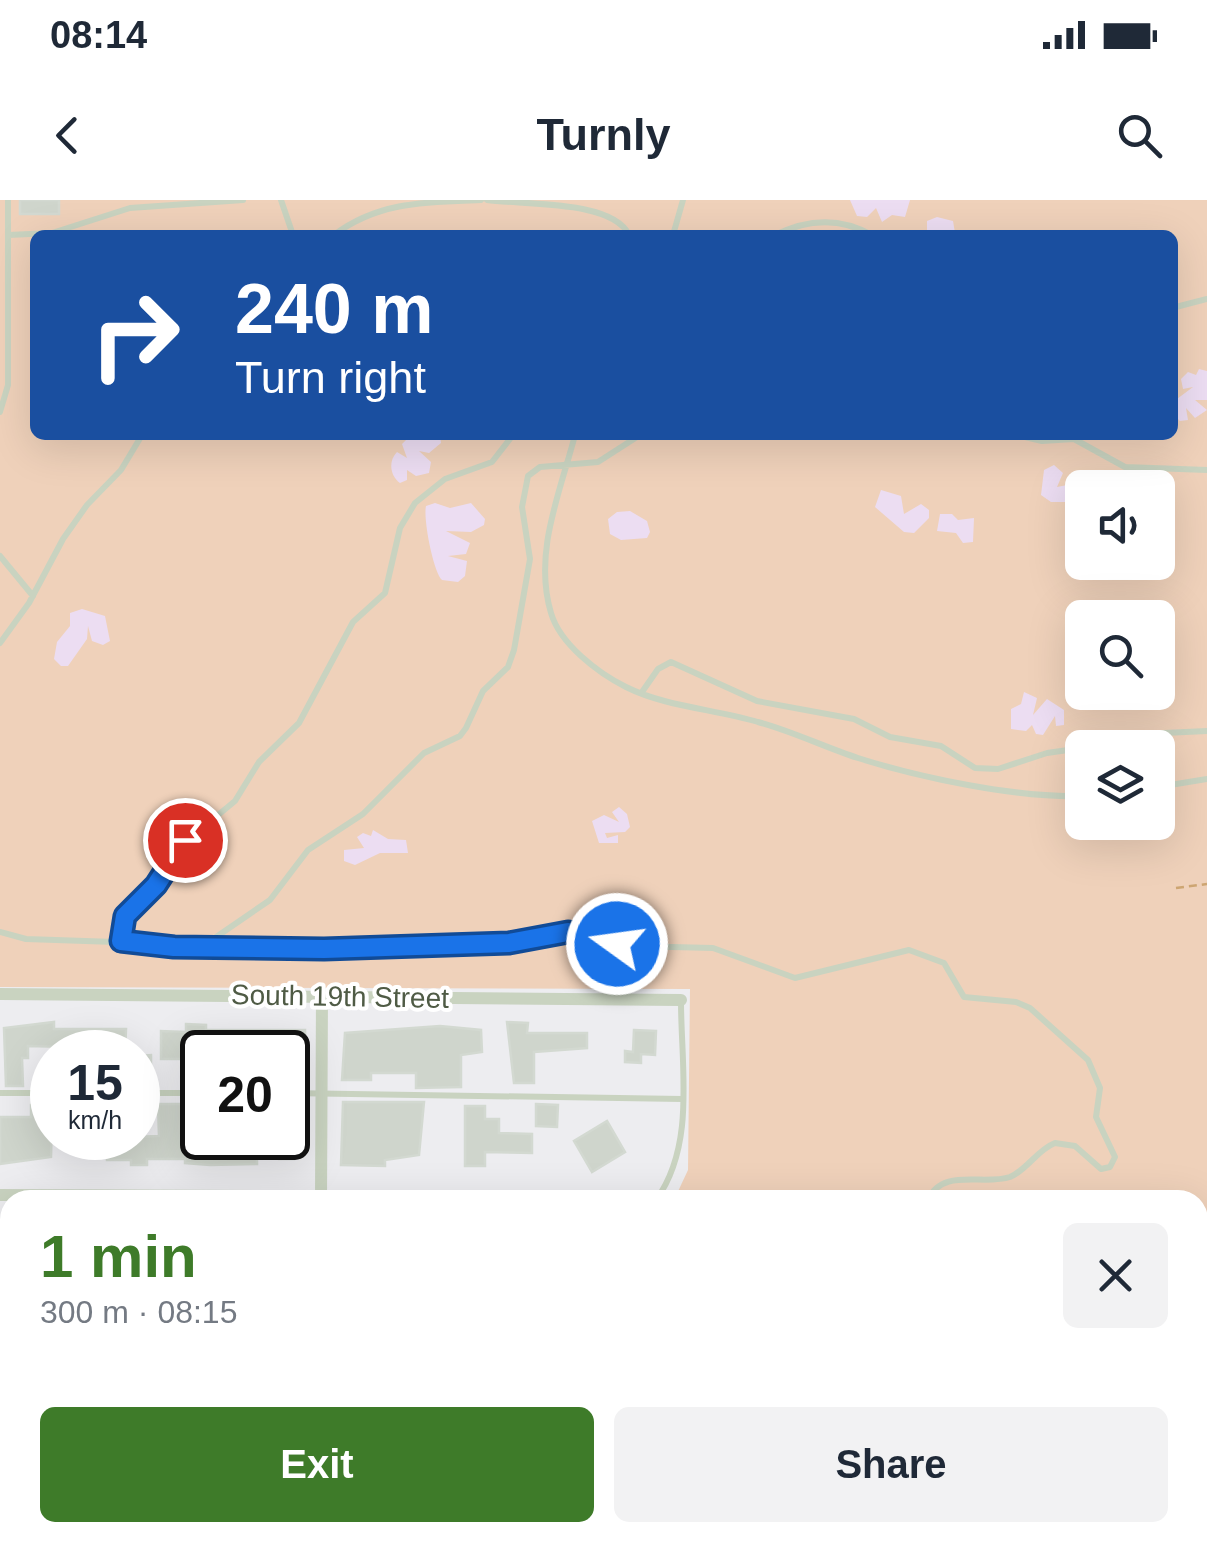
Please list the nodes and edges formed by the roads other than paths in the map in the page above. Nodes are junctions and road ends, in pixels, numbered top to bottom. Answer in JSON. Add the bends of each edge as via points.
{"nodes":[{"id":1,"x":8,"y":200,"type":"edge"},
{"id":2,"x":243,"y":200,"type":"edge"},
{"id":3,"x":281,"y":200,"type":"edge"},
{"id":4,"x":484,"y":200,"type":"edge"},
{"id":5,"x":683,"y":200,"type":"edge"},
{"id":6,"x":60,"y":230,"type":"edge"},
{"id":7,"x":291,"y":230,"type":"edge"},
{"id":8,"x":342,"y":230,"type":"edge"},
{"id":9,"x":625,"y":230,"type":"edge"},
{"id":10,"x":675,"y":230,"type":"edge"},
{"id":11,"x":787,"y":230,"type":"edge"},
{"id":12,"x":856,"y":230,"type":"edge"},
{"id":13,"x":30,"y":233,"type":"edge"},
{"id":14,"x":8,"y":235,"type":"junction"},
{"id":15,"x":1207,"y":299,"type":"edge"},
{"id":16,"x":1178,"y":306,"type":"edge"},
{"id":17,"x":0,"y":412,"type":"edge"},
{"id":18,"x":139,"y":440,"type":"edge"},
{"id":19,"x":509,"y":440,"type":"edge"},
{"id":20,"x":574,"y":440,"type":"edge"},
{"id":21,"x":632,"y":440,"type":"edge"},
{"id":22,"x":1077,"y":440,"type":"edge"},
{"id":23,"x":567,"y":466,"type":"junction"},
{"id":24,"x":1207,"y":470,"type":"edge"},
{"id":25,"x":0,"y":556,"type":"edge"},
{"id":26,"x":33,"y":596,"type":"junction"},
{"id":27,"x":0,"y":643,"type":"edge"},
{"id":28,"x":642,"y":692,"type":"junction"},
{"id":29,"x":1207,"y":731,"type":"edge"},
{"id":30,"x":1175,"y":733,"type":"edge"},
{"id":31,"x":1065,"y":749,"type":"edge"},
{"id":32,"x":1207,"y":779,"type":"edge"},
{"id":33,"x":1175,"y":784,"type":"edge"},
{"id":34,"x":1065,"y":795,"type":"edge"},
{"id":35,"x":0,"y":932,"type":"edge"},
{"id":36,"x":121,"y":941,"type":"junction"},
{"id":37,"x":203,"y":946,"type":"junction"},
{"id":38,"x":0,"y":994,"type":"edge"},
{"id":39,"x":322,"y":995,"type":"junction"},
{"id":40,"x":681,"y":1000,"type":"joint"},
{"id":41,"x":310,"y":1092,"type":"edge"},
{"id":42,"x":322,"y":1092,"type":"junction"},
{"id":43,"x":0,"y":1093,"type":"edge"},
{"id":44,"x":30,"y":1093,"type":"edge"},
{"id":45,"x":682,"y":1098,"type":"junction"},
{"id":46,"x":322,"y":1190,"type":"edge"},
{"id":47,"x":661,"y":1190,"type":"edge"},
{"id":48,"x":936,"y":1190,"type":"edge"}],
"edges":[{"from":1,"to":14,"type":"lane"},
{"from":2,"to":6,"type":"lane","via":[[130,208]]},
{"from":3,"to":7,"type":"lane"},
{"from":4,"to":8,"type":"lane","via":[[390,207]]},
{"from":4,"to":9,"type":"lane","via":[[595,209],[617,218]]},
{"from":5,"to":10,"type":"lane"},
{"from":11,"to":12,"type":"lane","via":[[828,221]]},
{"from":13,"to":14,"type":"lane"},
{"from":14,"to":17,"type":"lane","via":[[8,385]]},
{"from":15,"to":16,"type":"lane"},
{"from":18,"to":26,"type":"lane","via":[[63,539]]},
{"from":19,"to":36,"type":"lane","via":[[492,462],[445,479],[415,503],[400,528],[385,593],[353,622],[299,723],[259,762],[235,801],[177,849],[156,885],[125,916]]},
{"from":20,"to":23,"type":"lane"},
{"from":21,"to":23,"type":"lane","via":[[598,462]]},
{"from":22,"to":24,"type":"lane","via":[[1125,468]]},
{"from":23,"to":28,"type":"lane","via":[[549,522],[551,615],[579,654]]},
{"from":23,"to":37,"type":"lane","via":[[540,467],[524,482],[530,558],[514,650],[460,736],[426,752],[364,814],[298,860],[270,900]]},
{"from":25,"to":26,"type":"lane"},
{"from":26,"to":27,"type":"lane"},
{"from":28,"to":31,"type":"lane","via":[[671,662],[757,701],[854,719],[890,737],[941,746],[976,768]]},
{"from":28,"to":34,"type":"lane","via":[[759,722],[861,759],[1012,792]]},
{"from":29,"to":30,"type":"lane"},
{"from":32,"to":33,"type":"lane"},
{"from":35,"to":36,"type":"lane"},
{"from":36,"to":37,"type":"lane"},
{"from":37,"to":48,"type":"lane","via":[[493,944],[568,932],[630,946],[713,948],[795,978],[896,951],[936,956],[964,997],[1030,1008],[1088,1060],[1100,1088],[1096,1117],[1116,1157],[1101,1169],[1075,1146],[1055,1142],[1015,1175],[953,1180]]},
{"from":38,"to":39,"type":"street","name":"South 19th Street"},
{"from":39,"to":40,"type":"street","name":"South 19th Street"},
{"from":39,"to":42,"type":"street"},
{"from":40,"to":45,"type":"lane"},
{"from":41,"to":42,"type":"lane"},
{"from":42,"to":45,"type":"lane"},
{"from":42,"to":46,"type":"street"},
{"from":43,"to":44,"type":"lane"},
{"from":45,"to":47,"type":"lane","via":[[676,1160]]}]}
